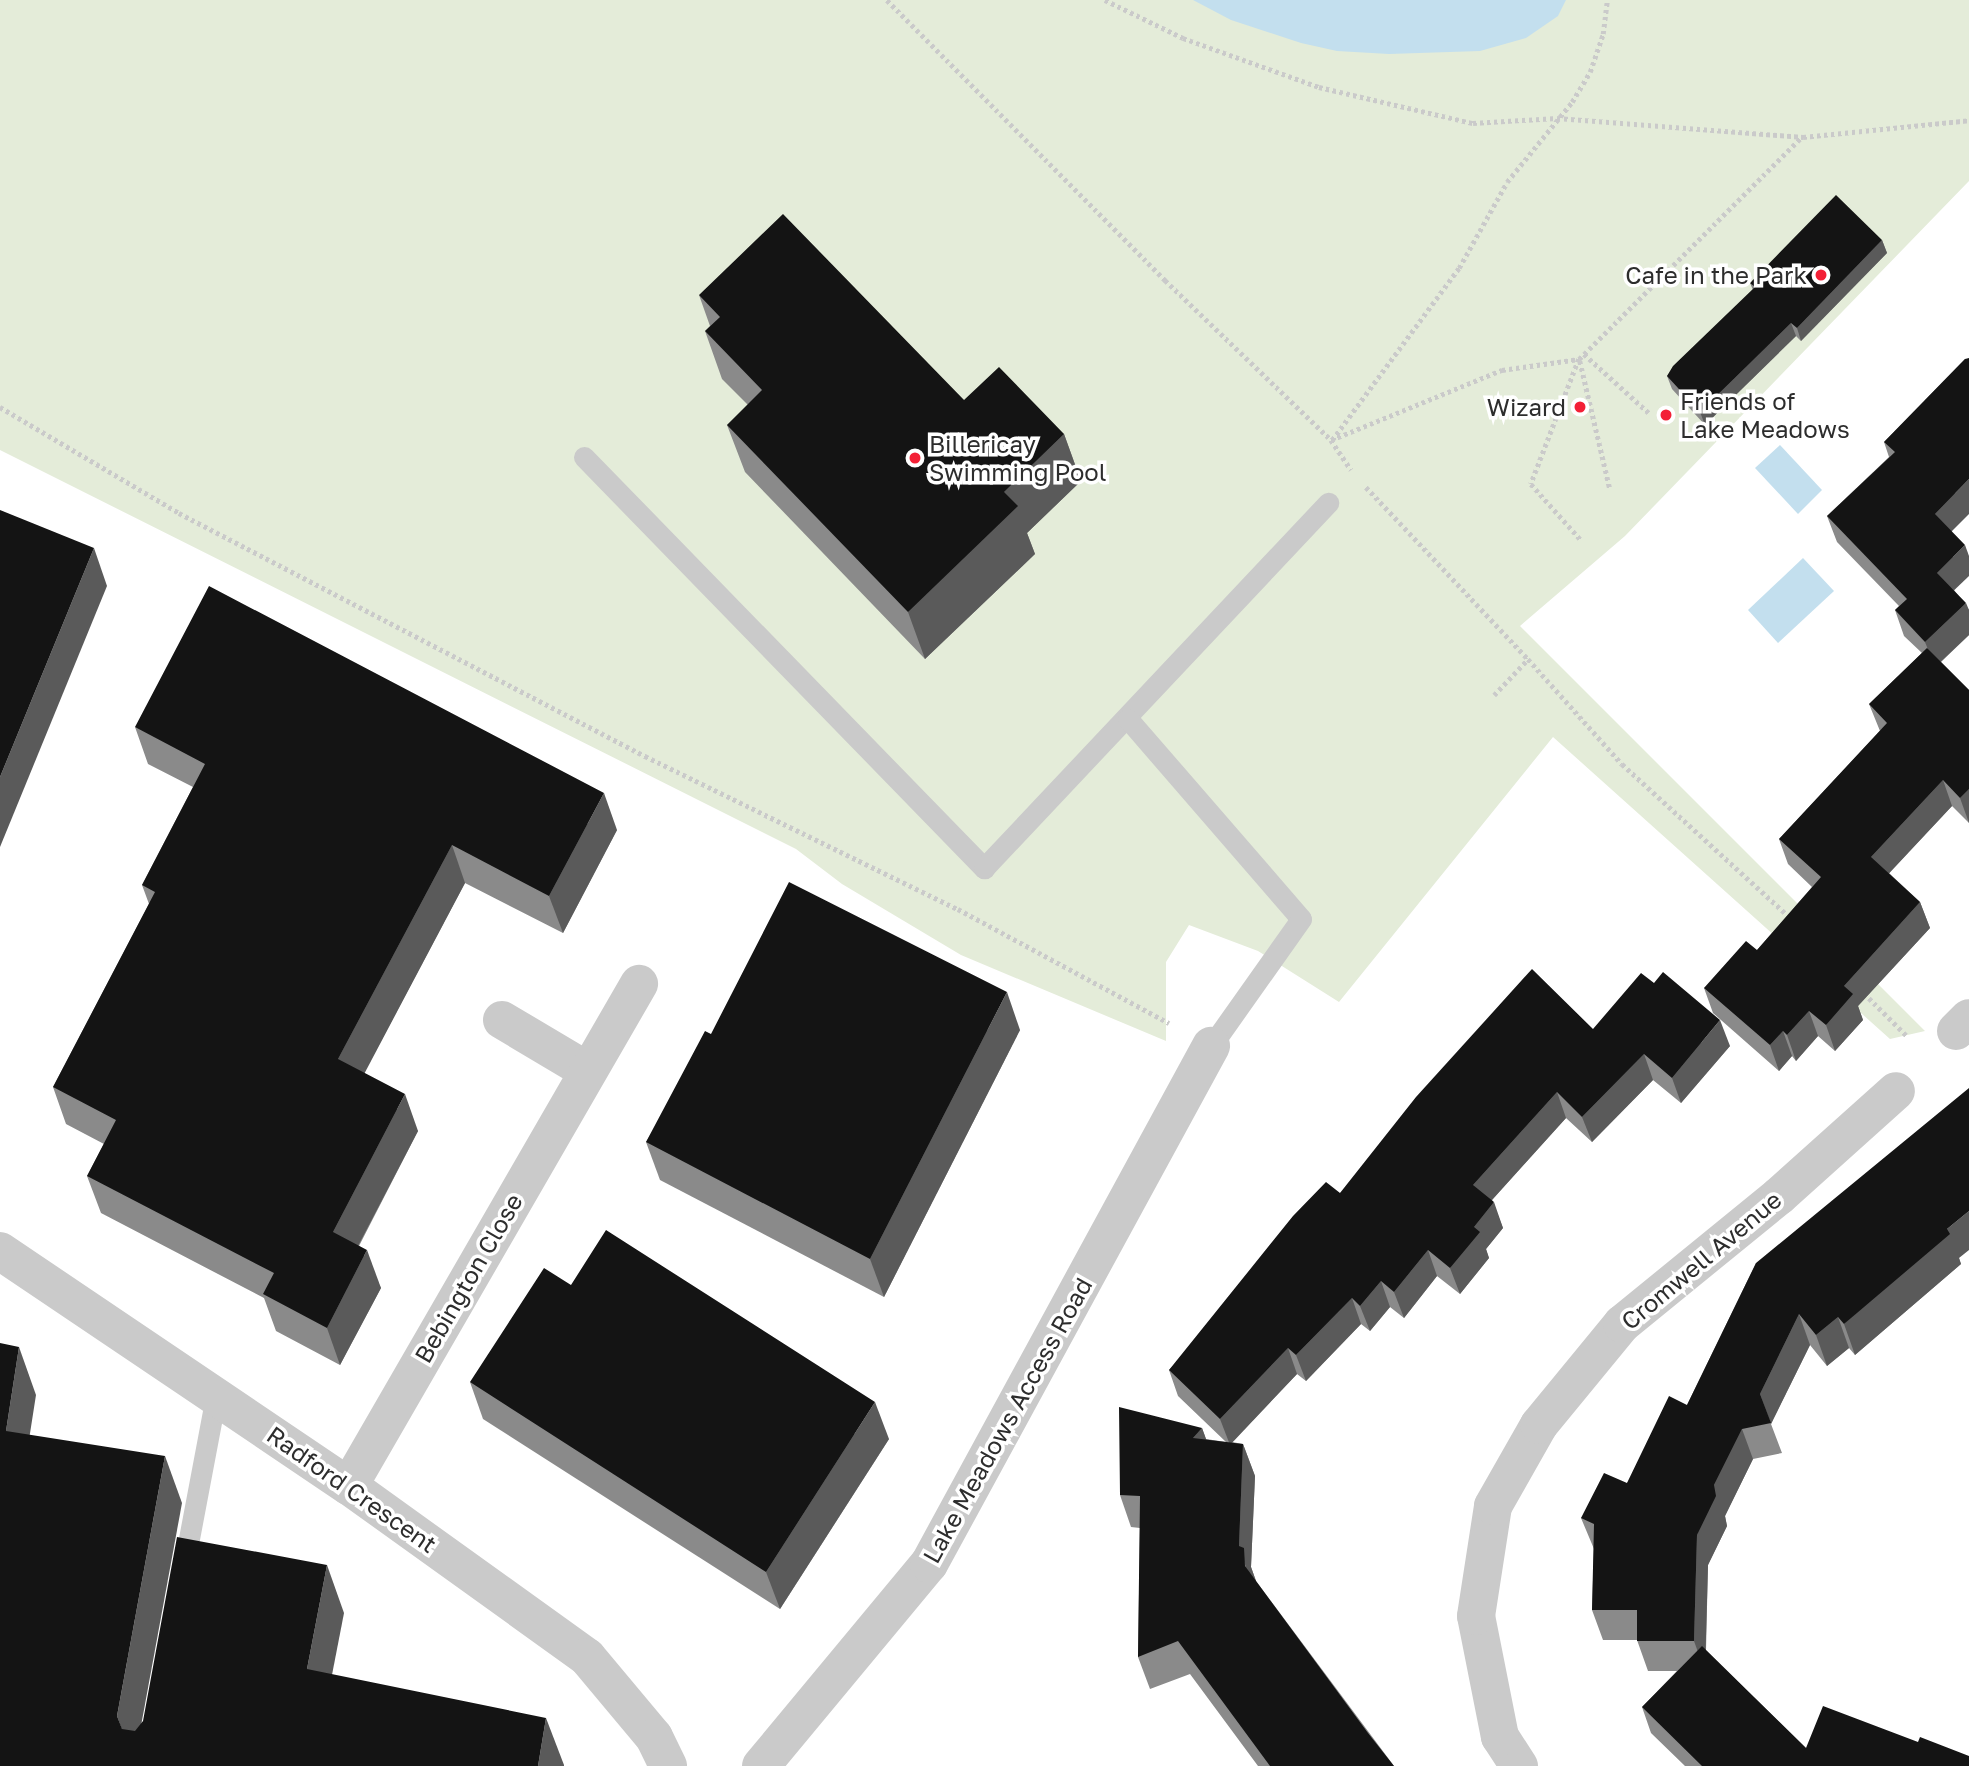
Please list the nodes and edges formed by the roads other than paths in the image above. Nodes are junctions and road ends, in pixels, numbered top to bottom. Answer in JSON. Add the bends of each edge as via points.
{"nodes":[{"id":1,"x":583,"y":457,"type":"dead end"},
{"id":2,"x":1328,"y":503,"type":"dead end"},
{"id":3,"x":1128,"y":719,"type":"junction"},
{"id":4,"x":639,"y":984,"type":"dead end"},
{"id":5,"x":502,"y":1020,"type":"dead end"},
{"id":6,"x":1211,"y":1046,"type":"joint"},
{"id":7,"x":588,"y":1072,"type":"junction"},
{"id":8,"x":1896,"y":1091,"type":"dead end"},
{"id":9,"x":0,"y":1251,"type":"edge"},
{"id":10,"x":216,"y":1395,"type":"junction"},
{"id":11,"x":349,"y":1486,"type":"junction"},
{"id":12,"x":180,"y":1587,"type":"edge"},
{"id":13,"x":668,"y":1766,"type":"edge"},
{"id":14,"x":761,"y":1766,"type":"edge"},
{"id":15,"x":1519,"y":1766,"type":"edge"}],
"edges":[{"from":1,"to":3,"type":"lane","via":[[984,868]]},
{"from":2,"to":3,"type":"lane"},
{"from":3,"to":6,"type":"lane","via":[[1301,919]]},
{"from":4,"to":7,"type":"street","name":"Bebington Close"},
{"from":5,"to":7,"type":"street"},
{"from":6,"to":14,"type":"street","name":"Lake Meadows Access Road","via":[[929,1564]]},
{"from":7,"to":11,"type":"street","name":"Bebington Close"},
{"from":8,"to":15,"type":"street","name":"Cromwell Avenue","via":[[1779,1196],[1622,1324],[1539,1425],[1493,1506],[1476,1616],[1500,1737]]},
{"from":9,"to":10,"type":"street","name":"Radford Crescent"},
{"from":10,"to":11,"type":"street","name":"Radford Crescent"},
{"from":10,"to":12,"type":"lane"},
{"from":11,"to":13,"type":"street","name":"Radford Crescent","via":[[587,1657],[654,1737]]}]}
